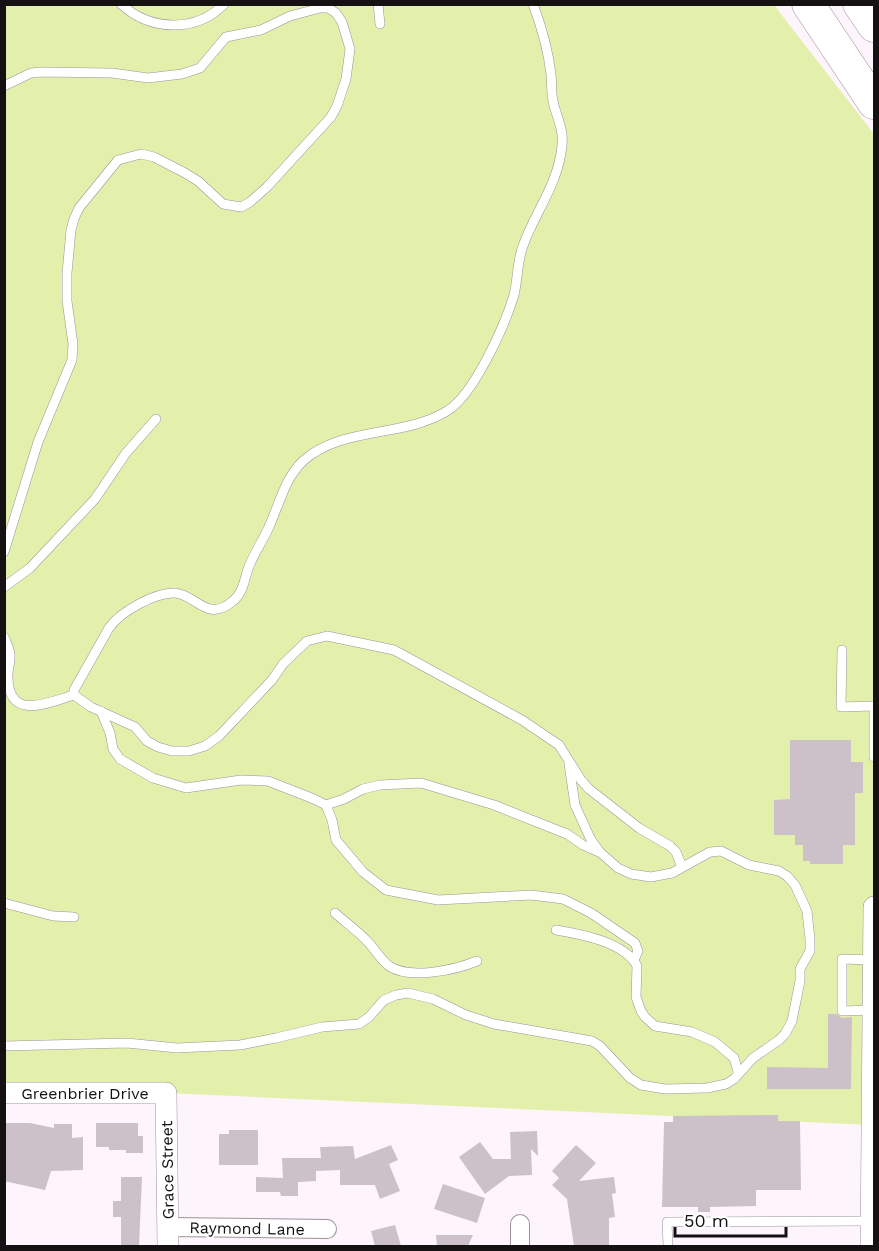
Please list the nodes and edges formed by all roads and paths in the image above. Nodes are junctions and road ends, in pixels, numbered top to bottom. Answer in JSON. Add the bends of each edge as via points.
{"nodes":[{"id":1,"x":122,"y":4,"type":"edge"},
{"id":2,"x":224,"y":4,"type":"edge"},
{"id":3,"x":378,"y":4,"type":"edge"},
{"id":4,"x":533,"y":4,"type":"edge"},
{"id":5,"x":808,"y":4,"type":"edge"},
{"id":6,"x":320,"y":6,"type":"edge"},
{"id":7,"x":380,"y":24,"type":"dead end"},
{"id":8,"x":4,"y":86,"type":"edge"},
{"id":9,"x":874,"y":103,"type":"edge"},
{"id":10,"x":156,"y":419,"type":"dead end"},
{"id":11,"x":4,"y":552,"type":"edge"},
{"id":12,"x":4,"y":588,"type":"edge"},
{"id":13,"x":4,"y":637,"type":"edge"},
{"id":14,"x":842,"y":650,"type":"dead end"},
{"id":15,"x":74,"y":695,"type":"junction"},
{"id":16,"x":874,"y":706,"type":"edge"},
{"id":17,"x":101,"y":711,"type":"junction"},
{"id":18,"x":874,"y":757,"type":"edge"},
{"id":19,"x":568,"y":758,"type":"junction"},
{"id":20,"x":326,"y":805,"type":"junction"},
{"id":21,"x":601,"y":853,"type":"junction"},
{"id":22,"x":682,"y":867,"type":"junction"},
{"id":23,"x":4,"y":903,"type":"edge"},
{"id":24,"x":874,"y":907,"type":"edge"},
{"id":25,"x":335,"y":913,"type":"dead end"},
{"id":26,"x":74,"y":917,"type":"dead end"},
{"id":27,"x":556,"y":930,"type":"dead end"},
{"id":28,"x":634,"y":960,"type":"junction"},
{"id":29,"x":874,"y":960,"type":"edge"},
{"id":30,"x":477,"y":961,"type":"dead end"},
{"id":31,"x":873,"y":1010,"type":"junction"},
{"id":32,"x":4,"y":1046,"type":"edge"},
{"id":33,"x":761,"y":1052,"type":"junction"},
{"id":34,"x":730,"y":1054,"type":"junction"},
{"id":35,"x":738,"y":1072,"type":"junction"},
{"id":36,"x":4,"y":1092,"type":"edge"},
{"id":37,"x":166,"y":1092,"type":"joint"},
{"id":38,"x":873,"y":1125,"type":"edge"},
{"id":39,"x":871,"y":1221,"type":"junction"},
{"id":40,"x":520,"y":1224,"type":"dead end"},
{"id":41,"x":327,"y":1228,"type":"dead end"},
{"id":42,"x":168,"y":1237,"type":"edge"},
{"id":43,"x":520,"y":1246,"type":"edge"},
{"id":44,"x":668,"y":1246,"type":"edge"},
{"id":45,"x":871,"y":1246,"type":"edge"}],
"edges":[{"from":1,"to":2,"type":"lane","via":[[159,24],[171,26],[207,19]]},
{"from":3,"to":7,"type":"lane"},
{"from":4,"to":15,"type":"lane","via":[[545,39],[553,102],[562,129],[561,155],[521,249],[517,282],[497,338],[468,390],[448,411],[432,418],[318,450],[291,473],[240,594],[223,608],[205,608],[176,593],[126,610],[109,628]]},
{"from":5,"to":9,"type":"highway"},
{"from":6,"to":8,"type":"lane","via":[[261,30],[226,37],[195,70],[148,78],[41,72]]},
{"from":6,"to":11,"type":"lane","via":[[336,13],[350,49],[337,106],[319,131],[250,202],[241,207],[223,204],[185,173],[141,154],[118,160],[79,208],[71,230],[66,273],[72,360],[38,442]]},
{"from":10,"to":12,"type":"lane","via":[[126,453],[95,499],[30,568]]},
{"from":13,"to":15,"type":"lane","via":[[10,654],[8,686],[13,698],[22,705],[35,707]]},
{"from":14,"to":16,"type":"lane","via":[[841,707]]},
{"from":15,"to":17,"type":"lane"},
{"from":16,"to":18,"type":"lane"},
{"from":17,"to":19,"type":"lane","via":[[135,727],[158,747],[189,751],[205,746],[219,736],[299,647],[327,636],[403,654],[528,724],[559,745]]},
{"from":17,"to":20,"type":"lane","via":[[120,759],[153,778],[186,789],[241,780],[268,781]]},
{"from":19,"to":21,"type":"lane","via":[[575,805]]},
{"from":19,"to":22,"type":"lane","via":[[590,789],[639,828],[670,846]]},
{"from":20,"to":21,"type":"lane","via":[[380,785],[421,783],[529,818]]},
{"from":20,"to":28,"type":"lane","via":[[336,840],[386,890],[438,900],[531,895],[563,899],[635,943],[638,951]]},
{"from":21,"to":22,"type":"lane","via":[[631,874],[658,876]]},
{"from":22,"to":33,"type":"lane","via":[[710,852],[722,851],[749,865],[779,871],[800,894],[809,923],[810,951],[800,969],[789,1028]]},
{"from":23,"to":26,"type":"lane","via":[[53,916]]},
{"from":24,"to":29,"type":"street"},
{"from":25,"to":30,"type":"lane","via":[[397,970],[438,972]]},
{"from":27,"to":28,"type":"lane","via":[[594,939]]},
{"from":28,"to":34,"type":"lane","via":[[638,973],[636,997],[650,1022],[696,1034]]},
{"from":29,"to":31,"type":"street"},
{"from":29,"to":31,"type":"lane","via":[[842,959],[842,1011]]},
{"from":31,"to":38,"type":"street"},
{"from":32,"to":35,"type":"lane","via":[[240,1045],[322,1027],[359,1024],[384,1000],[408,993],[494,1024],[592,1041],[630,1078],[651,1088],[714,1087],[726,1084]]},
{"from":33,"to":34,"type":"lane","via":[[747,1056]]},
{"from":33,"to":35,"type":"lane"},
{"from":34,"to":35,"type":"lane","via":[[737,1062]]},
{"from":36,"to":37,"type":"street","name":"Greenbrier Drive"},
{"from":37,"to":42,"type":"street","name":"Grace Street"},
{"from":38,"to":39,"type":"street"},
{"from":39,"to":44,"type":"lane","via":[[667,1222]]},
{"from":39,"to":45,"type":"street"},
{"from":40,"to":43,"type":"street"},
{"from":41,"to":42,"type":"street","name":"Raymond Lane"}]}
